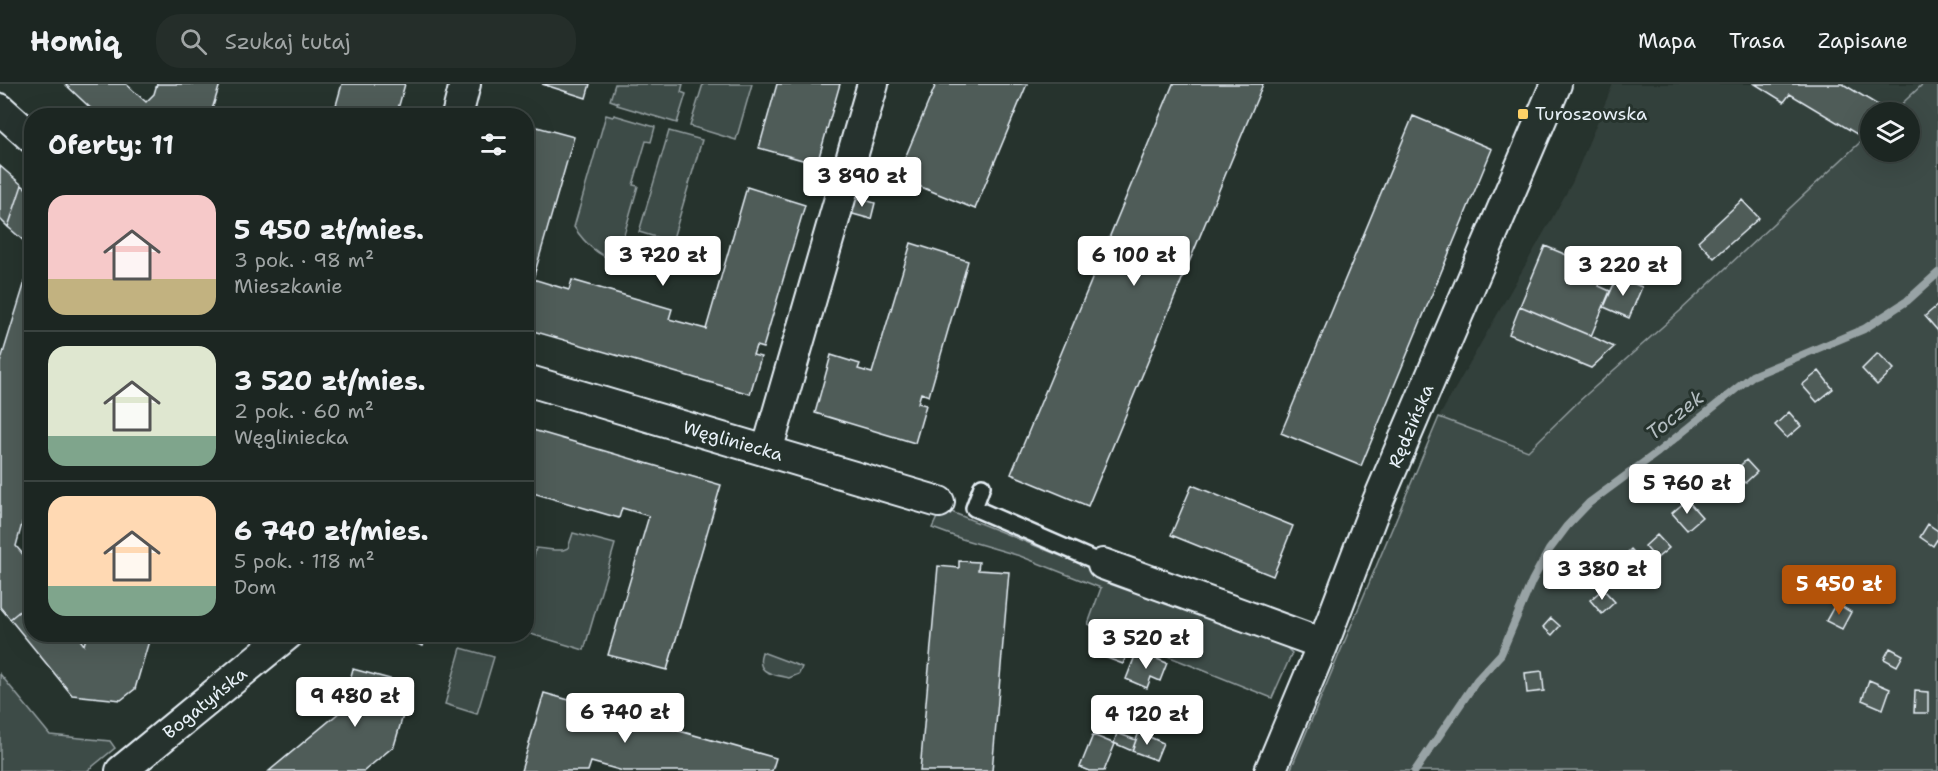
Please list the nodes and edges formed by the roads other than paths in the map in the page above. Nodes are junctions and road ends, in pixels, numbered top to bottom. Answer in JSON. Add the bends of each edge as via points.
{"nodes":[{"id":1,"x":465,"y":84,"type":"edge"},
{"id":2,"x":873,"y":84,"type":"edge"},
{"id":3,"x":1557,"y":84,"type":"edge"},
{"id":4,"x":459,"y":108,"type":"edge"},
{"id":5,"x":1,"y":114,"type":"edge"},
{"id":6,"x":24,"y":132,"type":"edge"},
{"id":7,"x":534,"y":382,"type":"edge"},
{"id":8,"x":767,"y":451,"type":"junction"},
{"id":9,"x":982,"y":486,"type":"dead end"},
{"id":10,"x":939,"y":502,"type":"dead end"},
{"id":11,"x":1103,"y":564,"type":"joint"},
{"id":12,"x":278,"y":642,"type":"edge"},
{"id":13,"x":1323,"y":644,"type":"junction"},
{"id":14,"x":121,"y":771,"type":"edge"},
{"id":15,"x":1270,"y":771,"type":"edge"}],
"edges":[{"from":1,"to":4,"type":"street"},
{"from":2,"to":8,"type":"street"},
{"from":3,"to":13,"type":"street","name":"Rędzińska","via":[[1372,515]]},
{"from":5,"to":6,"type":"street"},
{"from":7,"to":8,"type":"street","name":"Węgliniecka"},
{"from":8,"to":10,"type":"street","name":"Węgliniecka"},
{"from":9,"to":11,"type":"lane","via":[[974,508]]},
{"from":11,"to":13,"type":"street"},
{"from":12,"to":14,"type":"street","name":"Bogatyńska"},
{"from":13,"to":15,"type":"street","name":"Rędzińska"}]}
